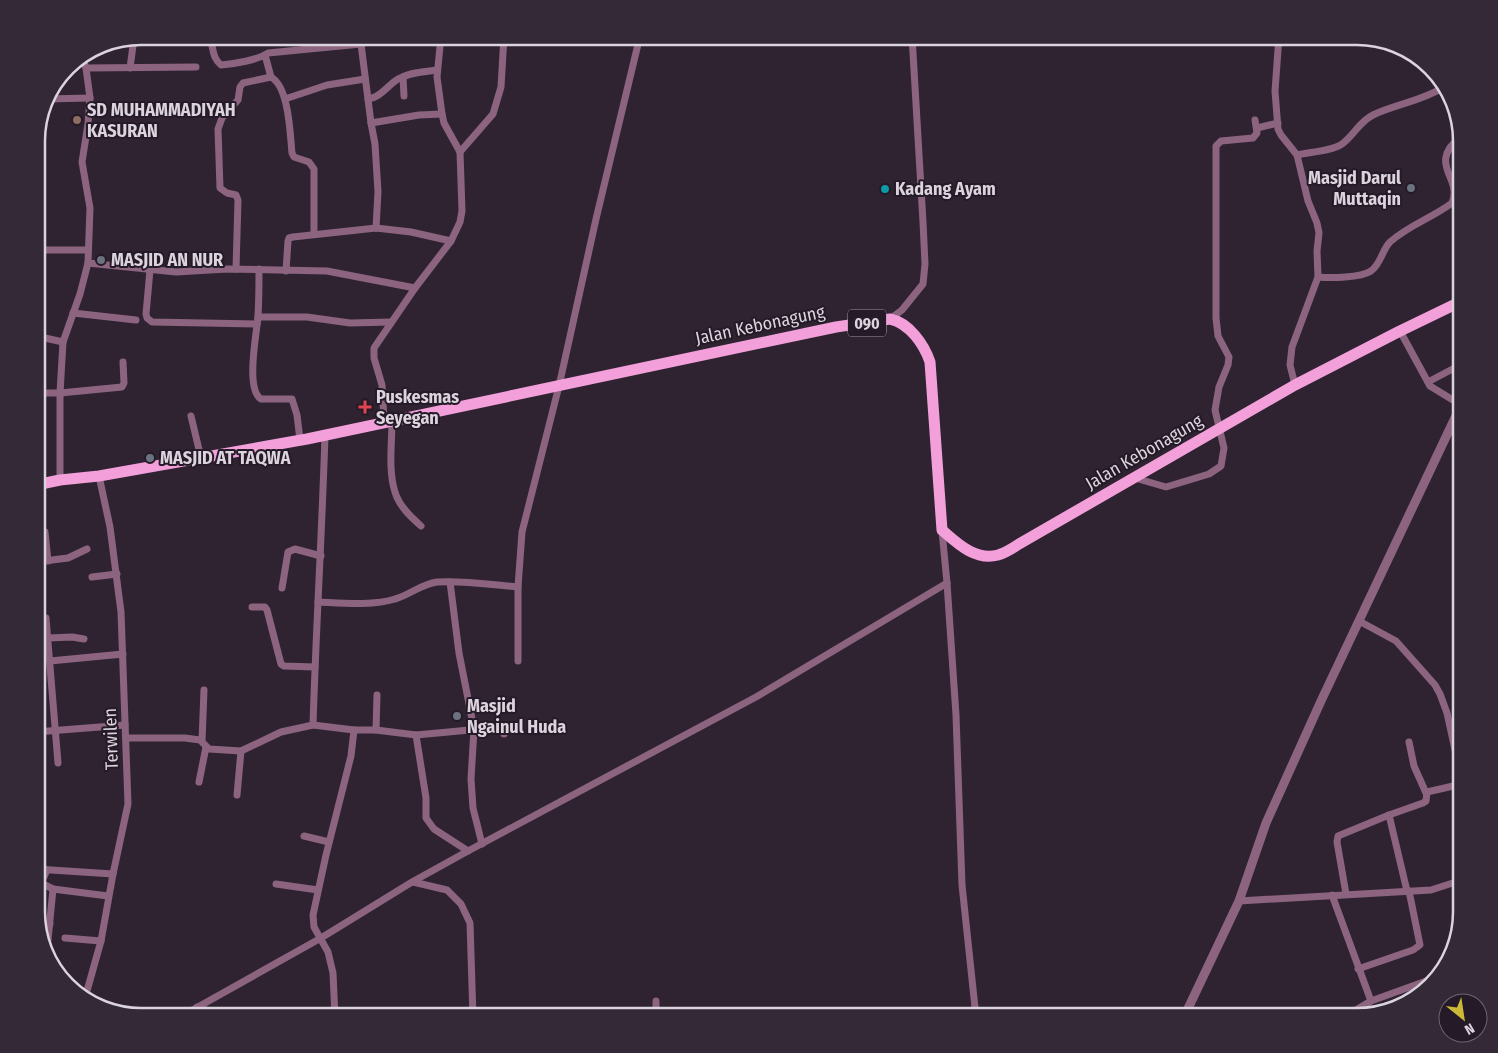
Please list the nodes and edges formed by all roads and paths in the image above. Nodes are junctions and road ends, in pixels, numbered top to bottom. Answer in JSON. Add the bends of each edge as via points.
{"nodes":[{"id":1,"x":133,"y":45,"type":"edge"},
{"id":2,"x":212,"y":45,"type":"edge"},
{"id":3,"x":325,"y":45,"type":"edge"},
{"id":4,"x":362,"y":45,"type":"edge"},
{"id":5,"x":440,"y":45,"type":"edge"},
{"id":6,"x":503,"y":45,"type":"edge"},
{"id":7,"x":638,"y":45,"type":"edge"},
{"id":8,"x":913,"y":45,"type":"edge"},
{"id":9,"x":1278,"y":45,"type":"edge"},
{"id":10,"x":265,"y":55,"type":"junction"},
{"id":11,"x":85,"y":64,"type":"edge"},
{"id":12,"x":196,"y":67,"type":"dead end"},
{"id":13,"x":86,"y":68,"type":"junction"},
{"id":14,"x":130,"y":68,"type":"junction"},
{"id":15,"x":437,"y":70,"type":"junction"},
{"id":16,"x":403,"y":76,"type":"junction"},
{"id":17,"x":272,"y":77,"type":"junction"},
{"id":18,"x":365,"y":79,"type":"junction"},
{"id":19,"x":1438,"y":90,"type":"edge"},
{"id":20,"x":404,"y":96,"type":"dead end"},
{"id":21,"x":90,"y":98,"type":"junction"},
{"id":22,"x":55,"y":99,"type":"edge"},
{"id":23,"x":285,"y":99,"type":"junction"},
{"id":24,"x":368,"y":99,"type":"junction"},
{"id":25,"x":442,"y":114,"type":"junction"},
{"id":26,"x":1278,"y":123,"type":"junction"},
{"id":27,"x":371,"y":124,"type":"junction"},
{"id":28,"x":1453,"y":143,"type":"edge"},
{"id":29,"x":460,"y":152,"type":"junction"},
{"id":30,"x":1297,"y":155,"type":"junction"},
{"id":31,"x":1453,"y":189,"type":"edge"},
{"id":32,"x":1453,"y":198,"type":"edge"},
{"id":33,"x":376,"y":228,"type":"junction"},
{"id":34,"x":314,"y":233,"type":"junction"},
{"id":35,"x":451,"y":241,"type":"junction"},
{"id":36,"x":45,"y":250,"type":"edge"},
{"id":37,"x":88,"y":250,"type":"junction"},
{"id":38,"x":88,"y":263,"type":"junction"},
{"id":39,"x":236,"y":269,"type":"junction"},
{"id":40,"x":259,"y":269,"type":"junction"},
{"id":41,"x":150,"y":270,"type":"junction"},
{"id":42,"x":286,"y":271,"type":"junction"},
{"id":43,"x":1318,"y":277,"type":"junction"},
{"id":44,"x":415,"y":288,"type":"junction"},
{"id":45,"x":1453,"y":305,"type":"edge"},
{"id":46,"x":73,"y":313,"type":"junction"},
{"id":47,"x":136,"y":320,"type":"dead end"},
{"id":48,"x":258,"y":320,"type":"junction"},
{"id":49,"x":890,"y":320,"type":"junction"},
{"id":50,"x":391,"y":322,"type":"junction"},
{"id":51,"x":1400,"y":331,"type":"junction"},
{"id":52,"x":45,"y":338,"type":"dead end"},
{"id":53,"x":63,"y":342,"type":"junction"},
{"id":54,"x":123,"y":362,"type":"dead end"},
{"id":55,"x":1453,"y":369,"type":"edge"},
{"id":56,"x":1428,"y":382,"type":"junction"},
{"id":57,"x":1295,"y":385,"type":"junction"},
{"id":58,"x":559,"y":386,"type":"junction"},
{"id":59,"x":60,"y":392,"type":"junction"},
{"id":60,"x":45,"y":393,"type":"edge"},
{"id":61,"x":1453,"y":400,"type":"edge"},
{"id":62,"x":191,"y":416,"type":"dead end"},
{"id":63,"x":388,"y":421,"type":"junction"},
{"id":64,"x":1453,"y":421,"type":"edge"},
{"id":65,"x":1219,"y":430,"type":"junction"},
{"id":66,"x":325,"y":435,"type":"junction"},
{"id":67,"x":300,"y":440,"type":"junction"},
{"id":68,"x":201,"y":458,"type":"junction"},
{"id":69,"x":99,"y":476,"type":"junction"},
{"id":70,"x":1135,"y":478,"type":"junction"},
{"id":71,"x":60,"y":480,"type":"junction"},
{"id":72,"x":45,"y":483,"type":"edge"},
{"id":73,"x":422,"y":526,"type":"dead end"},
{"id":74,"x":942,"y":530,"type":"junction"},
{"id":75,"x":46,"y":532,"type":"dead end"},
{"id":76,"x":87,"y":549,"type":"dead end"},
{"id":77,"x":321,"y":556,"type":"junction"},
{"id":78,"x":45,"y":561,"type":"edge"},
{"id":79,"x":48,"y":561,"type":"junction"},
{"id":80,"x":117,"y":574,"type":"junction"},
{"id":81,"x":92,"y":577,"type":"dead end"},
{"id":82,"x":450,"y":582,"type":"junction"},
{"id":83,"x":947,"y":583,"type":"junction"},
{"id":84,"x":518,"y":587,"type":"junction"},
{"id":85,"x":282,"y":588,"type":"dead end"},
{"id":86,"x":318,"y":602,"type":"junction"},
{"id":87,"x":252,"y":607,"type":"dead end"},
{"id":88,"x":46,"y":618,"type":"dead end"},
{"id":89,"x":1359,"y":621,"type":"junction"},
{"id":90,"x":48,"y":638,"type":"junction"},
{"id":91,"x":84,"y":639,"type":"dead end"},
{"id":92,"x":123,"y":654,"type":"junction"},
{"id":93,"x":50,"y":661,"type":"junction"},
{"id":94,"x":518,"y":661,"type":"dead end"},
{"id":95,"x":315,"y":668,"type":"junction"},
{"id":96,"x":204,"y":690,"type":"dead end"},
{"id":97,"x":377,"y":696,"type":"dead end"},
{"id":98,"x":313,"y":724,"type":"junction"},
{"id":99,"x":125,"y":725,"type":"junction"},
{"id":100,"x":474,"y":729,"type":"junction"},
{"id":101,"x":55,"y":730,"type":"junction"},
{"id":102,"x":354,"y":730,"type":"junction"},
{"id":103,"x":376,"y":730,"type":"junction"},
{"id":104,"x":45,"y":731,"type":"edge"},
{"id":105,"x":504,"y":734,"type":"dead end"},
{"id":106,"x":416,"y":735,"type":"junction"},
{"id":107,"x":126,"y":738,"type":"junction"},
{"id":108,"x":1453,"y":741,"type":"edge"},
{"id":109,"x":1408,"y":742,"type":"dead end"},
{"id":110,"x":204,"y":744,"type":"junction"},
{"id":111,"x":241,"y":751,"type":"junction"},
{"id":112,"x":58,"y":763,"type":"dead end"},
{"id":113,"x":199,"y":782,"type":"dead end"},
{"id":114,"x":1453,"y":786,"type":"edge"},
{"id":115,"x":1426,"y":793,"type":"junction"},
{"id":116,"x":237,"y":795,"type":"dead end"},
{"id":117,"x":1389,"y":815,"type":"junction"},
{"id":118,"x":304,"y":836,"type":"dead end"},
{"id":119,"x":329,"y":842,"type":"junction"},
{"id":120,"x":482,"y":844,"type":"junction"},
{"id":121,"x":468,"y":851,"type":"junction"},
{"id":122,"x":47,"y":870,"type":"joint"},
{"id":123,"x":45,"y":874,"type":"edge"},
{"id":124,"x":112,"y":874,"type":"junction"},
{"id":125,"x":412,"y":882,"type":"junction"},
{"id":126,"x":1453,"y":883,"type":"edge"},
{"id":127,"x":276,"y":884,"type":"dead end"},
{"id":128,"x":45,"y":885,"type":"edge"},
{"id":129,"x":53,"y":889,"type":"junction"},
{"id":130,"x":318,"y":890,"type":"junction"},
{"id":131,"x":1408,"y":891,"type":"junction"},
{"id":132,"x":1346,"y":894,"type":"junction"},
{"id":133,"x":1332,"y":895,"type":"junction"},
{"id":134,"x":108,"y":896,"type":"junction"},
{"id":135,"x":1239,"y":901,"type":"junction"},
{"id":136,"x":46,"y":923,"type":"edge"},
{"id":137,"x":50,"y":924,"type":"junction"},
{"id":138,"x":48,"y":938,"type":"edge"},
{"id":139,"x":65,"y":938,"type":"dead end"},
{"id":140,"x":321,"y":938,"type":"junction"},
{"id":141,"x":101,"y":940,"type":"junction"},
{"id":142,"x":1358,"y":969,"type":"junction"},
{"id":143,"x":1421,"y":983,"type":"edge"},
{"id":144,"x":87,"y":991,"type":"edge"},
{"id":145,"x":656,"y":1001,"type":"dead end"},
{"id":146,"x":1371,"y":1001,"type":"junction"},
{"id":147,"x":197,"y":1008,"type":"edge"},
{"id":148,"x":334,"y":1008,"type":"edge"},
{"id":149,"x":473,"y":1008,"type":"edge"},
{"id":150,"x":656,"y":1008,"type":"edge"},
{"id":151,"x":975,"y":1008,"type":"edge"},
{"id":152,"x":1188,"y":1008,"type":"edge"},
{"id":153,"x":1360,"y":1008,"type":"edge"}],
"edges":[{"from":1,"to":14,"type":"street"},
{"from":2,"to":10,"type":"street","via":[[214,57],[221,65]]},
{"from":3,"to":10,"type":"street"},
{"from":4,"to":18,"type":"street"},
{"from":5,"to":15,"type":"street"},
{"from":6,"to":29,"type":"street","via":[[501,87],[493,114]]},
{"from":7,"to":58,"type":"street"},
{"from":8,"to":49,"type":"street","via":[[923,222],[923,284]]},
{"from":9,"to":26,"type":"street","via":[[1275,91]]},
{"from":10,"to":17,"type":"street"},
{"from":11,"to":13,"type":"street"},
{"from":12,"to":14,"type":"street"},
{"from":13,"to":14,"type":"street"},
{"from":13,"to":21,"type":"street"},
{"from":15,"to":16,"type":"street"},
{"from":15,"to":25,"type":"street"},
{"from":16,"to":20,"type":"street"},
{"from":16,"to":24,"type":"street"},
{"from":17,"to":23,"type":"street","via":[[279,83]]},
{"from":17,"to":39,"type":"street","via":[[243,83],[238,100],[222,118],[218,129],[220,188],[236,195],[238,200]]},
{"from":18,"to":23,"type":"street","via":[[327,85]]},
{"from":18,"to":24,"type":"street"},
{"from":19,"to":30,"type":"street","via":[[1368,117],[1341,144]]},
{"from":21,"to":22,"type":"street"},
{"from":21,"to":37,"type":"street","via":[[82,162],[90,208]]},
{"from":23,"to":34,"type":"street","via":[[294,157],[309,162],[314,169]]},
{"from":24,"to":27,"type":"street"},
{"from":25,"to":27,"type":"street"},
{"from":25,"to":29,"type":"street"},
{"from":26,"to":30,"type":"street","via":[[1281,135]]},
{"from":26,"to":65,"type":"street","via":[[1256,124],[1257,133],[1253,138],[1221,141],[1216,146],[1216,331],[1229,357],[1215,410]]},
{"from":27,"to":33,"type":"street","via":[[378,183]]},
{"from":28,"to":31,"type":"street","via":[[1446,156]]},
{"from":29,"to":35,"type":"street","via":[[462,216]]},
{"from":30,"to":43,"type":"street","via":[[1319,233]]},
{"from":32,"to":43,"type":"street","via":[[1452,203],[1416,223],[1391,242],[1371,271]]},
{"from":33,"to":34,"type":"street"},
{"from":33,"to":35,"type":"street"},
{"from":34,"to":42,"type":"street","via":[[289,238]]},
{"from":35,"to":44,"type":"street"},
{"from":36,"to":37,"type":"street"},
{"from":37,"to":38,"type":"street"},
{"from":38,"to":41,"type":"street"},
{"from":38,"to":46,"type":"street"},
{"from":39,"to":40,"type":"street"},
{"from":39,"to":41,"type":"street"},
{"from":40,"to":42,"type":"street"},
{"from":40,"to":48,"type":"street"},
{"from":41,"to":48,"type":"street","via":[[146,314],[152,322]]},
{"from":42,"to":44,"type":"street","via":[[327,271]]},
{"from":43,"to":57,"type":"street","via":[[1292,347],[1290,366]]},
{"from":44,"to":50,"type":"street"},
{"from":45,"to":51,"type":"main road","name":"Jalan Kebonagung"},
{"from":46,"to":47,"type":"street"},
{"from":46,"to":53,"type":"street"},
{"from":48,"to":50,"type":"street","via":[[307,317],[350,323]]},
{"from":48,"to":67,"type":"street","via":[[252,366],[258,398],[292,399]]},
{"from":49,"to":58,"type":"main road","name":"Jalan Kebonagung","number":"090","via":[[836,327]]},
{"from":49,"to":74,"type":"main road","number":"090","via":[[910,331],[930,362]]},
{"from":50,"to":63,"type":"street","via":[[373,353]]},
{"from":51,"to":56,"type":"street"},
{"from":51,"to":57,"type":"main road","name":"Jalan Kebonagung"},
{"from":52,"to":53,"type":"street"},
{"from":53,"to":59,"type":"street"},
{"from":54,"to":59,"type":"street","via":[[122,387]]},
{"from":55,"to":56,"type":"street"},
{"from":56,"to":61,"type":"street"},
{"from":57,"to":65,"type":"main road","name":"Jalan Kebonagung"},
{"from":58,"to":63,"type":"main road","name":"Jalan Kebonagung","number":"090"},
{"from":58,"to":84,"type":"street","via":[[522,532]]},
{"from":59,"to":60,"type":"street"},
{"from":59,"to":71,"type":"street"},
{"from":62,"to":68,"type":"street"},
{"from":63,"to":66,"type":"main road","name":"Jalan Kebonagung","number":"090"},
{"from":63,"to":73,"type":"street","via":[[395,493]]},
{"from":64,"to":89,"type":"street"},
{"from":65,"to":70,"type":"main road","name":"Jalan Kebonagung"},
{"from":65,"to":70,"type":"street","via":[[1224,452],[1218,468],[1164,488]]},
{"from":66,"to":67,"type":"main road","name":"Jalan Kebonagung","number":"090"},
{"from":66,"to":77,"type":"street"},
{"from":67,"to":68,"type":"main road","name":"Jalan Kebonagung","number":"090"},
{"from":68,"to":69,"type":"main road","name":"Jalan Kebonagung","number":"090"},
{"from":69,"to":71,"type":"main road","name":"Jalan Kebonagung","number":"090"},
{"from":69,"to":80,"type":"street","name":"Terwilen"},
{"from":70,"to":74,"type":"main road","name":"Jalan Kebonagung","via":[[995,556],[966,550]]},
{"from":71,"to":72,"type":"main road","name":"Jalan Kebonagung","number":"090"},
{"from":74,"to":83,"type":"street"},
{"from":75,"to":79,"type":"street"},
{"from":76,"to":79,"type":"street","via":[[68,558]]},
{"from":77,"to":85,"type":"street","via":[[294,549],[288,552]]},
{"from":77,"to":86,"type":"street"},
{"from":78,"to":79,"type":"street"},
{"from":80,"to":81,"type":"street"},
{"from":80,"to":92,"type":"street","name":"Terwilen"},
{"from":82,"to":84,"type":"street"},
{"from":82,"to":86,"type":"street","via":[[421,586],[394,600],[345,604]]},
{"from":82,"to":100,"type":"street","via":[[459,653]]},
{"from":83,"to":120,"type":"street","via":[[756,698]]},
{"from":83,"to":151,"type":"street","via":[[962,885]]},
{"from":84,"to":94,"type":"street"},
{"from":86,"to":95,"type":"street"},
{"from":87,"to":95,"type":"street","via":[[265,607],[267,610],[281,664]]},
{"from":88,"to":90,"type":"street"},
{"from":89,"to":108,"type":"street","via":[[1396,641],[1435,685],[1447,713]]},
{"from":89,"to":135,"type":"street","via":[[1266,823]]},
{"from":90,"to":91,"type":"street"},
{"from":90,"to":93,"type":"street"},
{"from":92,"to":93,"type":"street"},
{"from":92,"to":99,"type":"street","name":"Terwilen"},
{"from":93,"to":101,"type":"street"},
{"from":95,"to":98,"type":"street"},
{"from":96,"to":110,"type":"street"},
{"from":97,"to":103,"type":"street"},
{"from":98,"to":102,"type":"street"},
{"from":98,"to":111,"type":"street","via":[[281,732]]},
{"from":99,"to":101,"type":"street"},
{"from":99,"to":107,"type":"street","name":"Terwilen"},
{"from":100,"to":105,"type":"street","via":[[502,728]]},
{"from":100,"to":106,"type":"street"},
{"from":100,"to":120,"type":"street","via":[[473,808]]},
{"from":101,"to":104,"type":"street"},
{"from":101,"to":112,"type":"street"},
{"from":102,"to":103,"type":"street"},
{"from":102,"to":119,"type":"street","via":[[351,756]]},
{"from":103,"to":106,"type":"street"},
{"from":106,"to":121,"type":"street","via":[[426,818],[434,829]]},
{"from":107,"to":110,"type":"street","via":[[185,738]]},
{"from":107,"to":124,"type":"street","name":"Terwilen","via":[[128,804]]},
{"from":109,"to":115,"type":"street"},
{"from":110,"to":111,"type":"street","via":[[215,750]]},
{"from":110,"to":113,"type":"street"},
{"from":111,"to":116,"type":"street"},
{"from":114,"to":115,"type":"street"},
{"from":115,"to":117,"type":"street","via":[[1426,801]]},
{"from":117,"to":131,"type":"street"},
{"from":117,"to":132,"type":"street","via":[[1338,836]]},
{"from":118,"to":119,"type":"street"},
{"from":119,"to":130,"type":"street"},
{"from":120,"to":121,"type":"street"},
{"from":121,"to":125,"type":"street"},
{"from":122,"to":123,"type":"street"},
{"from":122,"to":124,"type":"street"},
{"from":124,"to":134,"type":"street","name":"Terwilen"},
{"from":125,"to":140,"type":"street"},
{"from":125,"to":149,"type":"street","via":[[447,890],[461,904],[470,923]]},
{"from":126,"to":131,"type":"street","via":[[1431,890]]},
{"from":127,"to":130,"type":"street"},
{"from":128,"to":129,"type":"street"},
{"from":129,"to":134,"type":"street"},
{"from":129,"to":137,"type":"street"},
{"from":130,"to":140,"type":"street","via":[[312,921]]},
{"from":131,"to":132,"type":"street"},
{"from":131,"to":142,"type":"street","via":[[1420,945]]},
{"from":132,"to":133,"type":"street"},
{"from":133,"to":135,"type":"street"},
{"from":133,"to":142,"type":"street"},
{"from":134,"to":141,"type":"street","name":"Terwilen"},
{"from":135,"to":152,"type":"street"},
{"from":136,"to":137,"type":"street"},
{"from":137,"to":138,"type":"street"},
{"from":139,"to":141,"type":"street"},
{"from":140,"to":147,"type":"street"},
{"from":140,"to":148,"type":"street","via":[[333,973]]},
{"from":141,"to":144,"type":"street","name":"Terwilen"},
{"from":142,"to":146,"type":"street"},
{"from":143,"to":146,"type":"street"},
{"from":145,"to":150,"type":"street"},
{"from":146,"to":153,"type":"street"}]}
